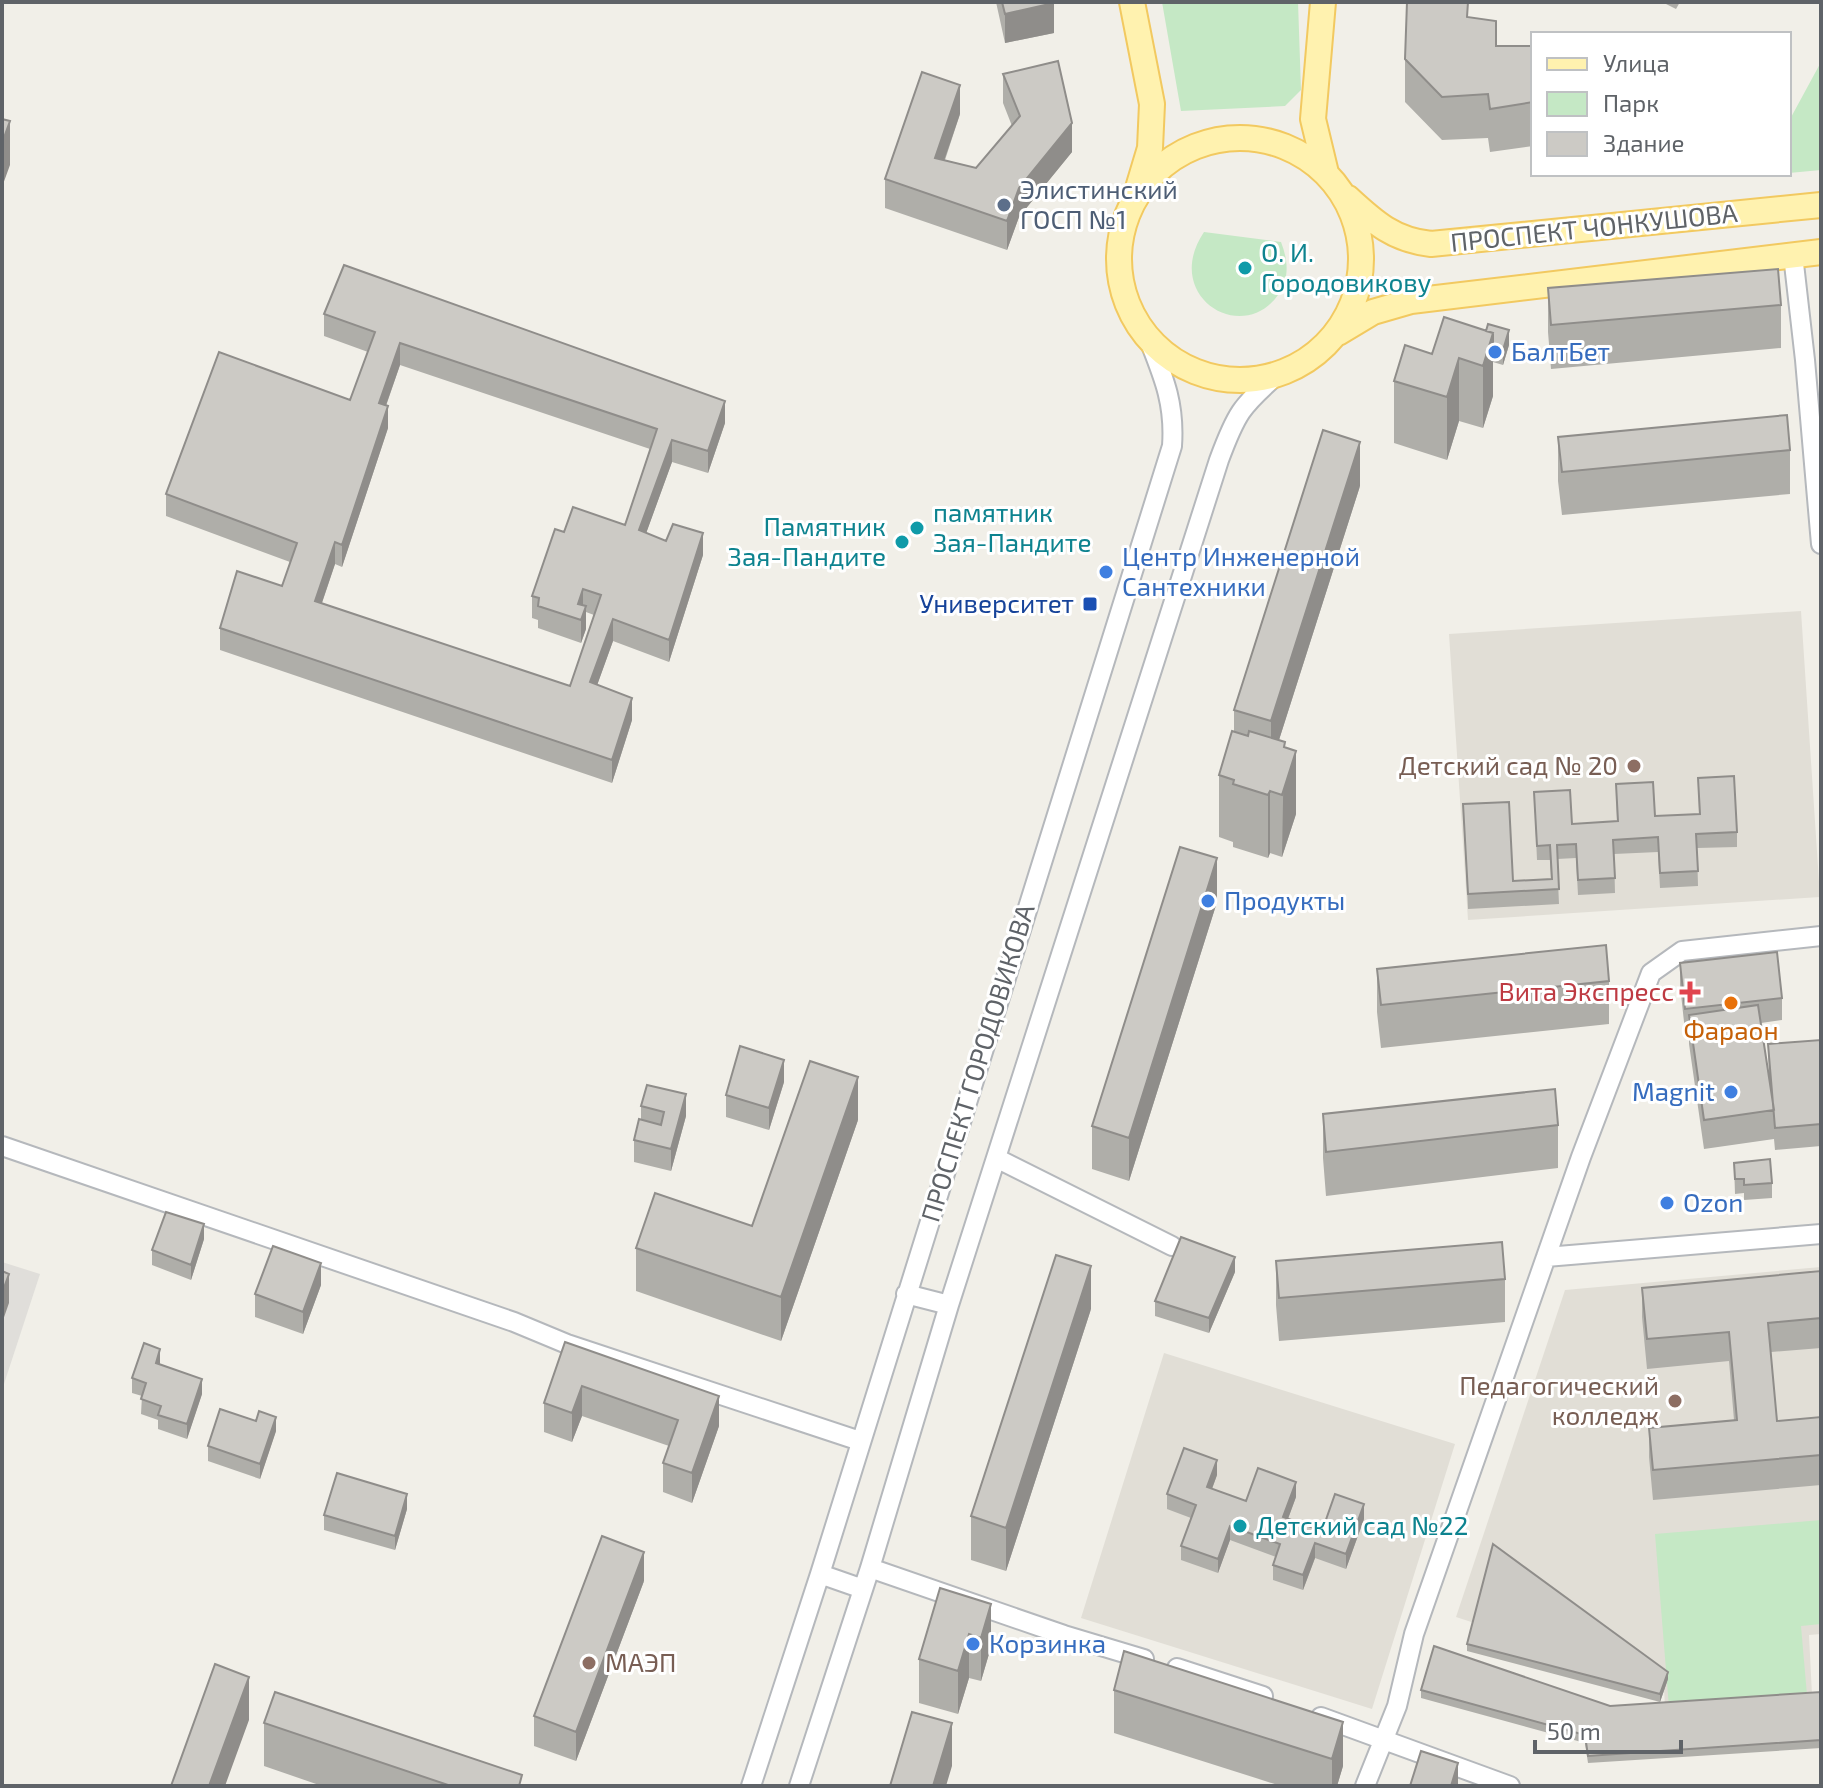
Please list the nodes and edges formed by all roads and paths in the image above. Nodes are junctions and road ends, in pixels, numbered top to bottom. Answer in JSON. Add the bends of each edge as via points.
{"nodes":[{"id":1,"x":1132,"y":2,"type":"edge"},
{"id":2,"x":1323,"y":2,"type":"edge"},
{"id":3,"x":1331,"y":180,"type":"junction"},
{"id":4,"x":1136,"y":195,"type":"junction"},
{"id":5,"x":1821,"y":205,"type":"edge"},
{"id":6,"x":1821,"y":252,"type":"edge"},
{"id":7,"x":1793,"y":255,"type":"junction"},
{"id":8,"x":1336,"y":334,"type":"junction"},
{"id":9,"x":1149,"y":340,"type":"junction"},
{"id":10,"x":1278,"y":374,"type":"junction"},
{"id":11,"x":1821,"y":544,"type":"edge"},
{"id":12,"x":1821,"y":936,"type":"edge"},
{"id":13,"x":2,"y":1146,"type":"edge"},
{"id":14,"x":996,"y":1158,"type":"junction"},
{"id":15,"x":1821,"y":1234,"type":"edge"},
{"id":16,"x":1172,"y":1246,"type":"dead end"},
{"id":17,"x":1546,"y":1257,"type":"junction"},
{"id":18,"x":906,"y":1294,"type":"junction"},
{"id":19,"x":949,"y":1305,"type":"junction"},
{"id":20,"x":860,"y":1441,"type":"junction"},
{"id":21,"x":870,"y":1568,"type":"junction"},
{"id":22,"x":820,"y":1574,"type":"junction"},
{"id":23,"x":863,"y":1589,"type":"junction"},
{"id":24,"x":1382,"y":1739,"type":"junction"},
{"id":25,"x":751,"y":1786,"type":"edge"},
{"id":26,"x":799,"y":1786,"type":"edge"},
{"id":27,"x":1365,"y":1786,"type":"edge"},
{"id":28,"x":1510,"y":1786,"type":"edge"}],
"edges":[{"from":1,"to":4,"type":"main road","via":[[1152,104],[1150,148]]},
{"from":2,"to":3,"type":"main road","via":[[1313,119]]},
{"from":3,"to":4,"type":"main road","via":[[1298,152],[1264,140],[1229,138],[1195,146],[1164,164]]},
{"from":3,"to":5,"type":"main road","name":"ПРОСПЕКТ ЧОНКУШОВА","via":[[1396,236],[1431,244]]},
{"from":3,"to":8,"type":"main road","via":[[1347,201],[1359,234],[1362,269],[1353,303]]},
{"from":4,"to":9,"type":"main road","via":[[1121,234],[1120,276],[1130,310]]},
{"from":6,"to":7,"type":"main road","name":"ПРОСПЕКТ ЧОНКУШОВА"},
{"from":7,"to":8,"type":"main road","name":"ПРОСПЕКТ ЧОНКУШОВА","via":[[1411,301],[1373,312]]},
{"from":7,"to":11,"type":"street"},
{"from":8,"to":10,"type":"main road","via":[[1310,358]]},
{"from":9,"to":10,"type":"main road","via":[[1176,362],[1209,376],[1244,380]]},
{"from":9,"to":18,"type":"street","name":"ПРОСПЕКТ ГОРОДОВИКОВА","via":[[1166,382],[1174,420],[1172,446]]},
{"from":10,"to":14,"type":"street","name":"ПРОСПЕКТ ГОРОДОВИКОВА","via":[[1246,401],[1219,460]]},
{"from":12,"to":17,"type":"street","via":[[1682,951],[1651,973]]},
{"from":13,"to":20,"type":"street"},
{"from":14,"to":16,"type":"street"},
{"from":14,"to":19,"type":"street","name":"ПРОСПЕКТ ГОРОДОВИКОВА"},
{"from":15,"to":17,"type":"street"},
{"from":17,"to":24,"type":"street"},
{"from":18,"to":19,"type":"street"},
{"from":18,"to":20,"type":"street","name":"ПРОСПЕКТ ГОРОДОВИКОВА"},
{"from":19,"to":21,"type":"street","name":"ПРОСПЕКТ ГОРОДОВИКОВА"},
{"from":20,"to":22,"type":"street","name":"ПРОСПЕКТ ГОРОДОВИКОВА"},
{"from":21,"to":23,"type":"street","name":"ПРОСПЕКТ ГОРОДОВИКОВА"},
{"from":21,"to":24,"type":"street"},
{"from":22,"to":23,"type":"street"},
{"from":22,"to":25,"type":"street","name":"ПРОСПЕКТ ГОРОДОВИКОВА"},
{"from":23,"to":26,"type":"street","name":"ПРОСПЕКТ ГОРОДОВИКОВА"},
{"from":24,"to":27,"type":"street"},
{"from":24,"to":28,"type":"street"}]}
